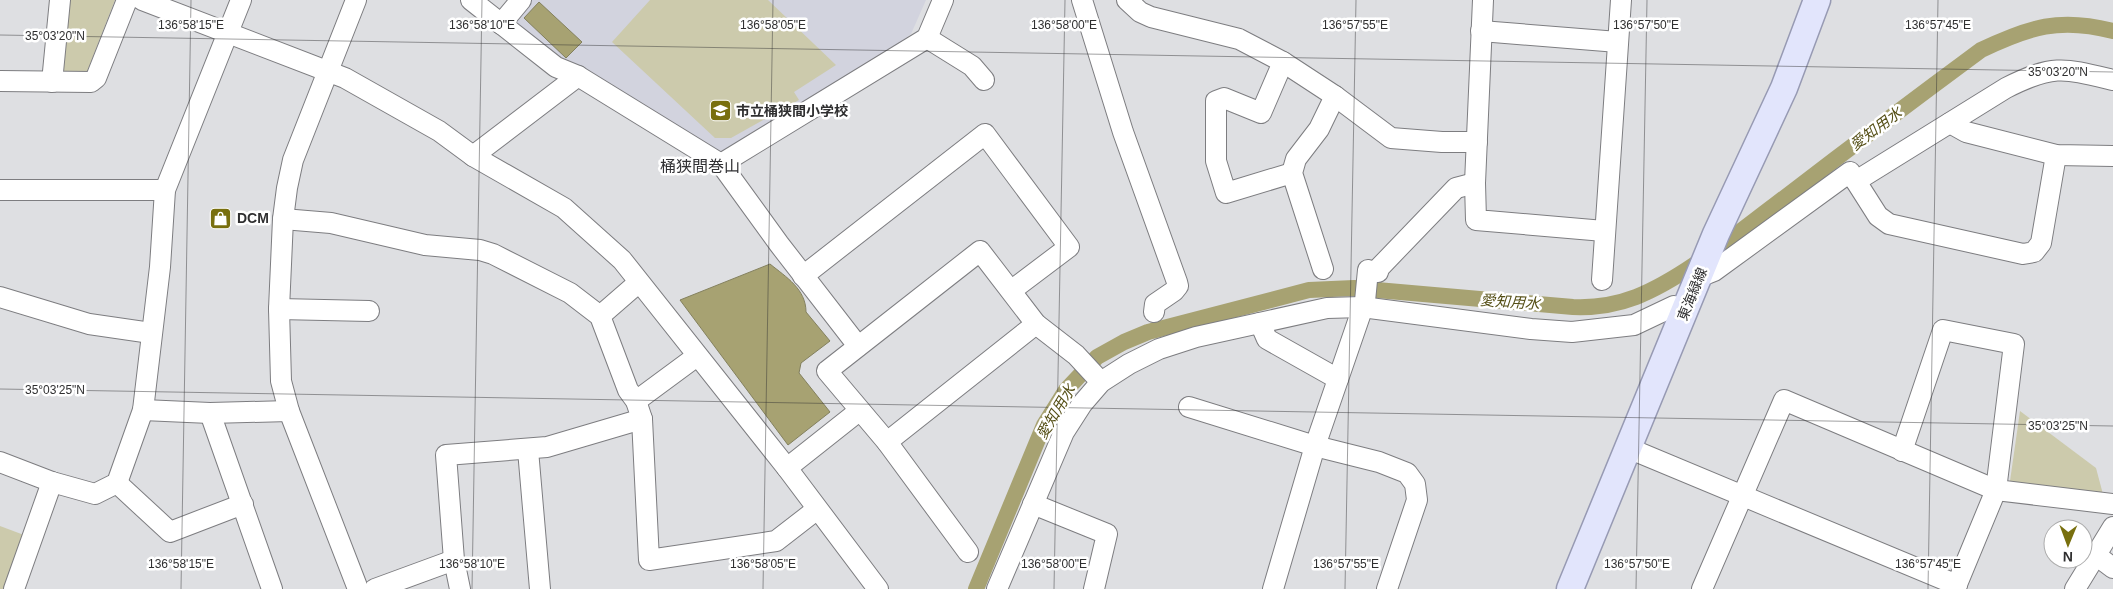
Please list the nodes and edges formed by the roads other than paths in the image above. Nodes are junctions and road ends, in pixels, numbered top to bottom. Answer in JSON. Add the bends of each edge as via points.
{"nodes":[{"id":1,"x":60,"y":0,"type":"edge"},
{"id":2,"x":127,"y":0,"type":"edge"},
{"id":3,"x":142,"y":0,"type":"edge"},
{"id":4,"x":241,"y":0,"type":"edge"},
{"id":5,"x":356,"y":0,"type":"edge"},
{"id":6,"x":471,"y":0,"type":"edge"},
{"id":7,"x":521,"y":0,"type":"edge"},
{"id":8,"x":943,"y":0,"type":"edge"},
{"id":9,"x":1082,"y":0,"type":"edge"},
{"id":10,"x":1127,"y":0,"type":"edge"},
{"id":11,"x":1484,"y":0,"type":"edge"},
{"id":12,"x":1817,"y":0,"type":"edge"},
{"id":13,"x":1621,"y":1,"type":"edge"},
{"id":14,"x":501,"y":24,"type":"junction"},
{"id":15,"x":1481,"y":31,"type":"junction"},
{"id":16,"x":228,"y":33,"type":"junction"},
{"id":17,"x":926,"y":38,"type":"junction"},
{"id":18,"x":1618,"y":42,"type":"junction"},
{"id":19,"x":1283,"y":62,"type":"junction"},
{"id":20,"x":329,"y":72,"type":"junction"},
{"id":21,"x":578,"y":76,"type":"junction"},
{"id":22,"x":984,"y":80,"type":"dead end"},
{"id":23,"x":2113,"y":80,"type":"edge"},
{"id":24,"x":0,"y":81,"type":"edge"},
{"id":25,"x":52,"y":82,"type":"junction"},
{"id":26,"x":1335,"y":96,"type":"junction"},
{"id":27,"x":1950,"y":123,"type":"junction"},
{"id":28,"x":1477,"y":142,"type":"junction"},
{"id":29,"x":2056,"y":155,"type":"junction"},
{"id":30,"x":473,"y":156,"type":"junction"},
{"id":31,"x":2113,"y":156,"type":"edge"},
{"id":32,"x":721,"y":164,"type":"junction"},
{"id":33,"x":1292,"y":173,"type":"junction"},
{"id":34,"x":1856,"y":181,"type":"junction"},
{"id":35,"x":1475,"y":183,"type":"junction"},
{"id":36,"x":0,"y":190,"type":"edge"},
{"id":37,"x":165,"y":190,"type":"junction"},
{"id":38,"x":283,"y":219,"type":"junction"},
{"id":39,"x":1604,"y":231,"type":"junction"},
{"id":40,"x":1323,"y":269,"type":"dead end"},
{"id":41,"x":1700,"y":275,"type":"junction"},
{"id":42,"x":803,"y":276,"type":"junction"},
{"id":43,"x":1602,"y":280,"type":"dead end"},
{"id":44,"x":638,"y":283,"type":"junction"},
{"id":45,"x":1012,"y":290,"type":"junction"},
{"id":46,"x":0,"y":297,"type":"edge"},
{"id":47,"x":1363,"y":304,"type":"junction"},
{"id":48,"x":1686,"y":308,"type":"junction"},
{"id":49,"x":279,"y":309,"type":"junction"},
{"id":50,"x":369,"y":311,"type":"dead end"},
{"id":51,"x":1154,"y":312,"type":"dead end"},
{"id":52,"x":600,"y":316,"type":"junction"},
{"id":53,"x":1260,"y":323,"type":"junction"},
{"id":54,"x":1036,"y":324,"type":"junction"},
{"id":55,"x":151,"y":333,"type":"junction"},
{"id":56,"x":858,"y":346,"type":"junction"},
{"id":57,"x":697,"y":356,"type":"junction"},
{"id":58,"x":1338,"y":379,"type":"junction"},
{"id":59,"x":1101,"y":382,"type":"junction"},
{"id":60,"x":1189,"y":407,"type":"dead end"},
{"id":61,"x":143,"y":410,"type":"junction"},
{"id":62,"x":639,"y":410,"type":"junction"},
{"id":63,"x":289,"y":411,"type":"junction"},
{"id":64,"x":859,"y":411,"type":"junction"},
{"id":65,"x":210,"y":413,"type":"junction"},
{"id":66,"x":887,"y":442,"type":"junction"},
{"id":67,"x":1315,"y":446,"type":"junction"},
{"id":68,"x":1628,"y":448,"type":"junction"},
{"id":69,"x":528,"y":450,"type":"junction"},
{"id":70,"x":1902,"y":451,"type":"junction"},
{"id":71,"x":0,"y":462,"type":"edge"},
{"id":72,"x":786,"y":468,"type":"junction"},
{"id":73,"x":52,"y":482,"type":"junction"},
{"id":74,"x":118,"y":483,"type":"junction"},
{"id":75,"x":1996,"y":490,"type":"junction"},
{"id":76,"x":1743,"y":496,"type":"junction"},
{"id":77,"x":244,"y":504,"type":"junction"},
{"id":78,"x":1033,"y":504,"type":"junction"},
{"id":79,"x":2113,"y":504,"type":"edge"},
{"id":80,"x":816,"y":510,"type":"junction"},
{"id":81,"x":2113,"y":527,"type":"edge"},
{"id":82,"x":968,"y":552,"type":"dead end"},
{"id":83,"x":2097,"y":556,"type":"junction"},
{"id":84,"x":454,"y":560,"type":"junction"},
{"id":85,"x":2113,"y":568,"type":"edge"},
{"id":86,"x":1956,"y":587,"type":"edge"},
{"id":87,"x":1706,"y":588,"type":"edge"},
{"id":88,"x":14,"y":589,"type":"edge"},
{"id":89,"x":272,"y":589,"type":"edge"},
{"id":90,"x":358,"y":589,"type":"edge"},
{"id":91,"x":375,"y":589,"type":"edge"},
{"id":92,"x":460,"y":589,"type":"edge"},
{"id":93,"x":540,"y":589,"type":"edge"},
{"id":94,"x":877,"y":589,"type":"edge"},
{"id":95,"x":997,"y":589,"type":"edge"},
{"id":96,"x":1094,"y":589,"type":"edge"},
{"id":97,"x":1273,"y":589,"type":"edge"},
{"id":98,"x":1386,"y":589,"type":"edge"},
{"id":99,"x":1570,"y":589,"type":"edge"},
{"id":100,"x":2075,"y":589,"type":"edge"}],
"edges":[{"from":1,"to":25,"type":"street"},
{"from":2,"to":25,"type":"street","via":[[96,78],[90,82]]},
{"from":3,"to":16,"type":"street"},
{"from":4,"to":16,"type":"street"},
{"from":5,"to":20,"type":"street"},
{"from":6,"to":14,"type":"street"},
{"from":7,"to":14,"type":"street"},
{"from":8,"to":17,"type":"street"},
{"from":9,"to":51,"type":"street","via":[[1123,132],[1178,286],[1155,304]]},
{"from":10,"to":19,"type":"street","via":[[1151,17],[1239,39]]},
{"from":11,"to":15,"type":"street"},
{"from":12,"to":41,"type":"main road","name":"東海緑線","via":[[1784,88]]},
{"from":13,"to":18,"type":"street"},
{"from":14,"to":21,"type":"street","via":[[556,67]]},
{"from":15,"to":18,"type":"street"},
{"from":15,"to":28,"type":"street"},
{"from":16,"to":20,"type":"street"},
{"from":16,"to":37,"type":"street"},
{"from":17,"to":22,"type":"street","via":[[972,66]]},
{"from":17,"to":32,"type":"street"},
{"from":18,"to":39,"type":"street"},
{"from":19,"to":26,"type":"street"},
{"from":19,"to":33,"type":"street","via":[[1261,113],[1224,98],[1216,101],[1216,161],[1226,193]]},
{"from":20,"to":30,"type":"street","via":[[439,131]]},
{"from":20,"to":38,"type":"street","via":[[293,160]]},
{"from":21,"to":30,"type":"street"},
{"from":21,"to":32,"type":"street"},
{"from":23,"to":27,"type":"street","via":[[2072,70],[2052,70],[2006,88]]},
{"from":24,"to":25,"type":"street"},
{"from":26,"to":28,"type":"street","via":[[1391,138]]},
{"from":26,"to":33,"type":"street","via":[[1319,129],[1296,159]]},
{"from":27,"to":29,"type":"street","via":[[1966,132]]},
{"from":27,"to":34,"type":"street"},
{"from":28,"to":35,"type":"street"},
{"from":29,"to":31,"type":"street"},
{"from":29,"to":34,"type":"street","via":[[2041,243],[2034,252],[2024,254],[1889,224],[1878,216]]},
{"from":30,"to":44,"type":"street","via":[[564,208],[622,260]]},
{"from":32,"to":42,"type":"street"},
{"from":33,"to":40,"type":"street"},
{"from":34,"to":41,"type":"street","via":[[1850,172],[1714,271]]},
{"from":35,"to":39,"type":"street","via":[[1476,220]]},
{"from":35,"to":47,"type":"street","via":[[1456,188],[1373,271]]},
{"from":36,"to":37,"type":"street"},
{"from":37,"to":55,"type":"street","via":[[160,267]]},
{"from":38,"to":49,"type":"street"},
{"from":38,"to":52,"type":"street","via":[[331,223],[425,245],[480,250],[570,293]]},
{"from":39,"to":43,"type":"street"},
{"from":41,"to":48,"type":"main road","name":"東海緑線"},
{"from":42,"to":45,"type":"street","via":[[985,134],[1069,247]]},
{"from":42,"to":56,"type":"street"},
{"from":44,"to":52,"type":"street"},
{"from":44,"to":57,"type":"street"},
{"from":45,"to":54,"type":"street"},
{"from":45,"to":56,"type":"street","via":[[980,251]]},
{"from":46,"to":55,"type":"street","via":[[89,324]]},
{"from":47,"to":48,"type":"street","via":[[1572,332],[1634,325],[1674,306]]},
{"from":47,"to":53,"type":"street","via":[[1327,308]]},
{"from":47,"to":58,"type":"street"},
{"from":48,"to":68,"type":"main road","name":"東海緑線"},
{"from":49,"to":50,"type":"street"},
{"from":49,"to":63,"type":"street","via":[[282,381]]},
{"from":52,"to":62,"type":"street"},
{"from":53,"to":58,"type":"street","via":[[1267,339]]},
{"from":53,"to":59,"type":"street","via":[[1158,349]]},
{"from":54,"to":59,"type":"street","via":[[1076,355]]},
{"from":54,"to":66,"type":"street"},
{"from":55,"to":61,"type":"street"},
{"from":56,"to":64,"type":"street","via":[[827,371]]},
{"from":57,"to":62,"type":"street"},
{"from":57,"to":72,"type":"street"},
{"from":58,"to":67,"type":"street"},
{"from":59,"to":78,"type":"street","via":[[1064,432]]},
{"from":60,"to":67,"type":"street"},
{"from":61,"to":65,"type":"street"},
{"from":61,"to":74,"type":"street"},
{"from":62,"to":69,"type":"street","via":[[547,447]]},
{"from":62,"to":80,"type":"street","via":[[649,560],[776,541]]},
{"from":63,"to":65,"type":"street"},
{"from":63,"to":90,"type":"street"},
{"from":64,"to":66,"type":"street"},
{"from":64,"to":72,"type":"street"},
{"from":65,"to":77,"type":"street"},
{"from":66,"to":82,"type":"street"},
{"from":67,"to":97,"type":"street"},
{"from":67,"to":98,"type":"street","via":[[1408,473],[1415,484],[1417,500]]},
{"from":68,"to":76,"type":"street"},
{"from":68,"to":99,"type":"main road","name":"東海緑線"},
{"from":69,"to":84,"type":"street","via":[[446,455]]},
{"from":69,"to":93,"type":"street"},
{"from":70,"to":75,"type":"street"},
{"from":70,"to":75,"type":"street","via":[[1943,330],[2014,344]]},
{"from":70,"to":76,"type":"street","via":[[1784,400]]},
{"from":71,"to":73,"type":"street"},
{"from":72,"to":80,"type":"street"},
{"from":73,"to":74,"type":"street","via":[[95,494]]},
{"from":73,"to":88,"type":"street"},
{"from":74,"to":77,"type":"street","via":[[170,532]]},
{"from":75,"to":79,"type":"street"},
{"from":75,"to":86,"type":"street"},
{"from":76,"to":86,"type":"street"},
{"from":76,"to":87,"type":"street"},
{"from":77,"to":89,"type":"street"},
{"from":78,"to":95,"type":"street"},
{"from":78,"to":96,"type":"street","via":[[1107,534]]},
{"from":80,"to":94,"type":"street"},
{"from":81,"to":83,"type":"street"},
{"from":83,"to":85,"type":"street"},
{"from":83,"to":100,"type":"street"},
{"from":84,"to":91,"type":"street"},
{"from":84,"to":92,"type":"street"}]}
